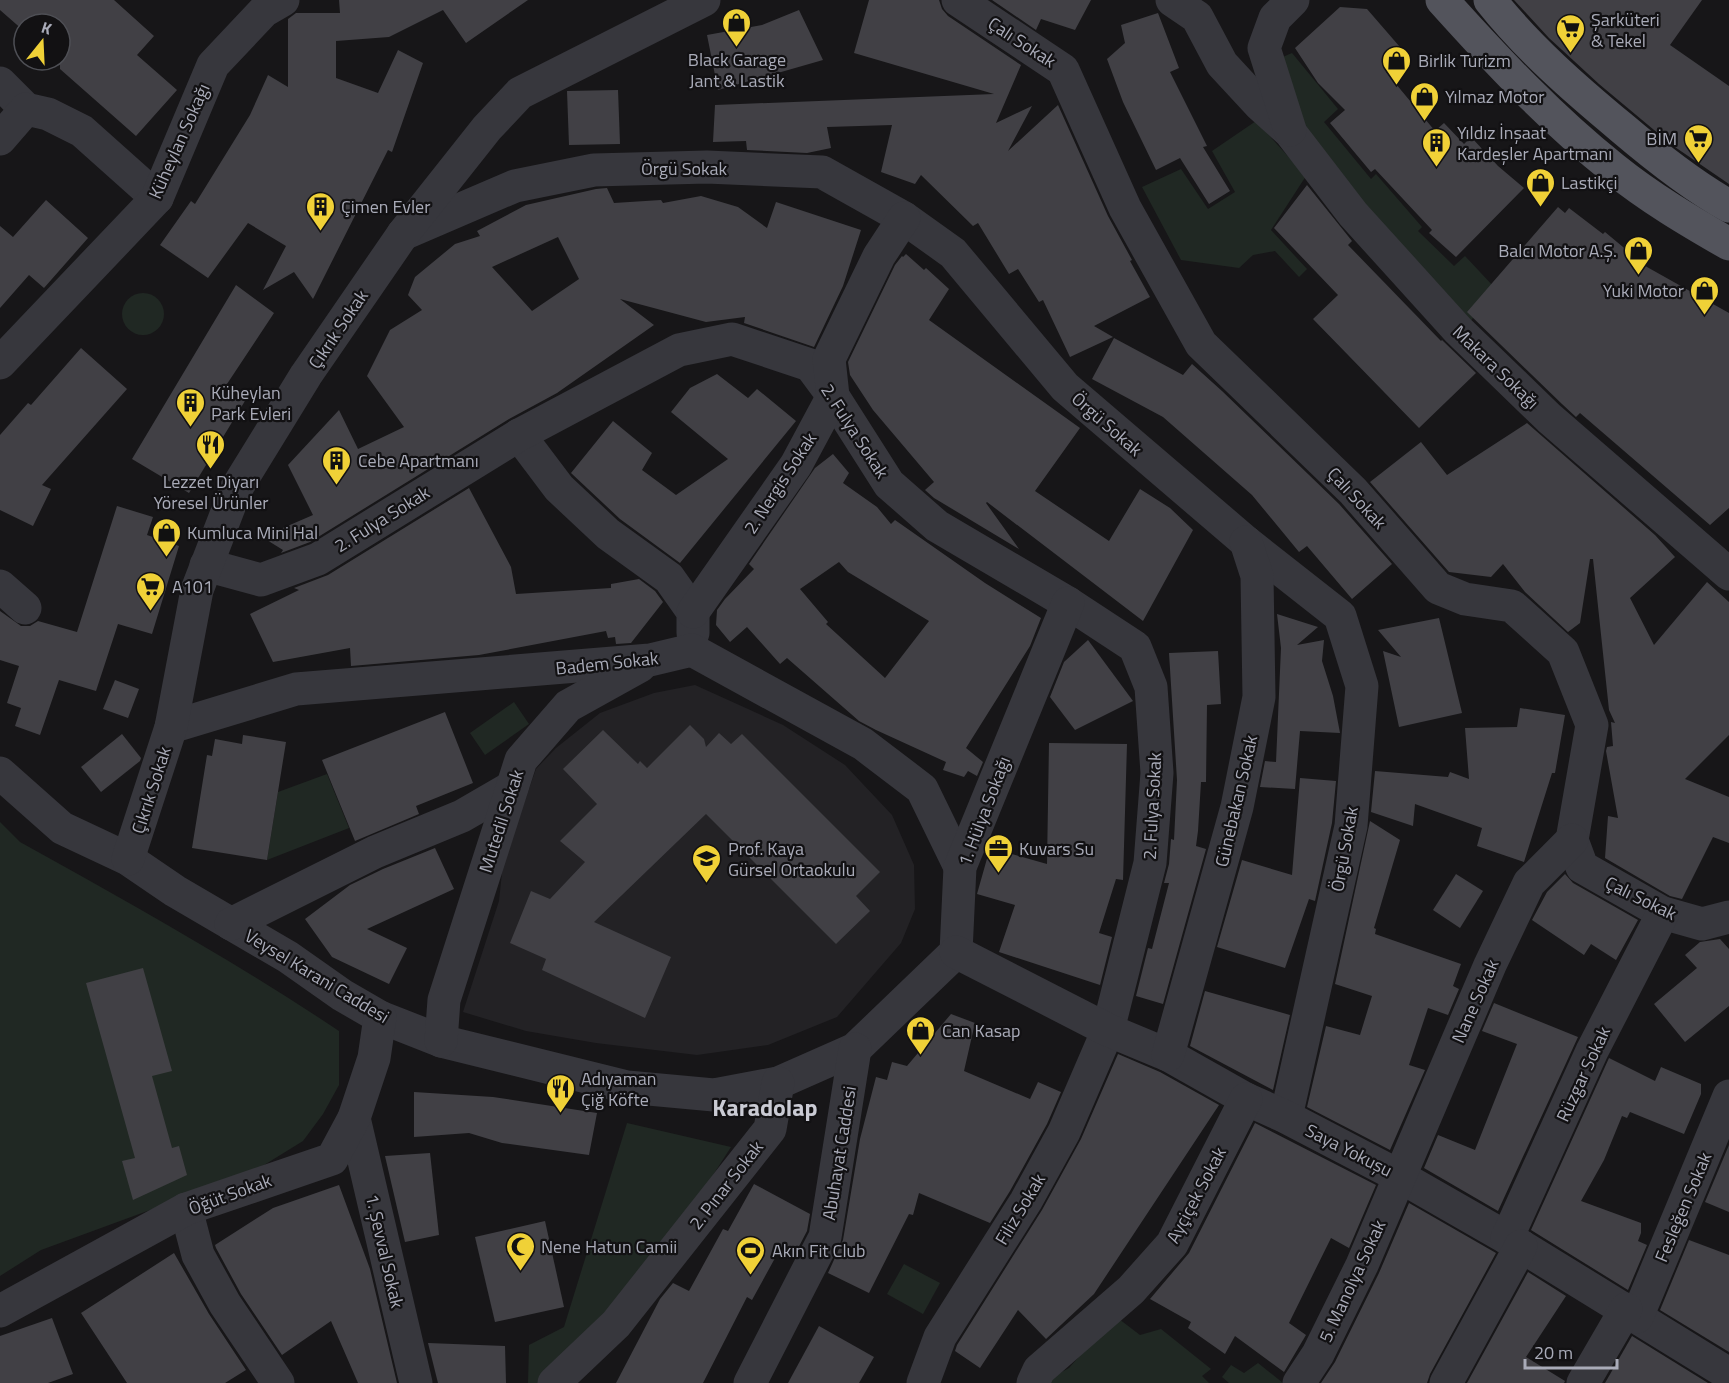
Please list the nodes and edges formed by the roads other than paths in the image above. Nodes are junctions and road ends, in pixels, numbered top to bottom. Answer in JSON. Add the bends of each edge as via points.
{"nodes":[{"id":1,"x":283,"y":0,"type":"edge"},
{"id":2,"x":704,"y":0,"type":"edge"},
{"id":3,"x":958,"y":0,"type":"edge"},
{"id":4,"x":1172,"y":0,"type":"edge"},
{"id":5,"x":1293,"y":0,"type":"edge"},
{"id":6,"x":1442,"y":0,"type":"edge"},
{"id":7,"x":1490,"y":0,"type":"edge"},
{"id":8,"x":0,"y":83,"type":"edge"},
{"id":9,"x":26,"y":110,"type":"junction"},
{"id":10,"x":1290,"y":132,"type":"junction"},
{"id":11,"x":0,"y":139,"type":"edge"},
{"id":12,"x":157,"y":198,"type":"junction"},
{"id":13,"x":1729,"y":206,"type":"edge"},
{"id":14,"x":904,"y":218,"type":"junction"},
{"id":15,"x":403,"y":234,"type":"junction"},
{"id":16,"x":1729,"y":244,"type":"edge"},
{"id":17,"x":0,"y":363,"type":"edge"},
{"id":18,"x":833,"y":396,"type":"junction"},
{"id":19,"x":519,"y":435,"type":"junction"},
{"id":20,"x":1246,"y":542,"type":"junction"},
{"id":21,"x":206,"y":566,"type":"junction"},
{"id":22,"x":1729,"y":574,"type":"edge"},
{"id":23,"x":0,"y":586,"type":"edge"},
{"id":24,"x":1068,"y":603,"type":"junction"},
{"id":25,"x":25,"y":608,"type":"dead end"},
{"id":26,"x":693,"y":612,"type":"junction"},
{"id":27,"x":692,"y":650,"type":"junction"},
{"id":28,"x":650,"y":660,"type":"junction"},
{"id":29,"x":171,"y":727,"type":"junction"},
{"id":30,"x":0,"y":773,"type":"edge"},
{"id":31,"x":512,"y":787,"type":"junction"},
{"id":32,"x":1572,"y":840,"type":"junction"},
{"id":33,"x":128,"y":859,"type":"junction"},
{"id":34,"x":960,"y":867,"type":"junction"},
{"id":35,"x":1663,"y":913,"type":"junction"},
{"id":36,"x":1729,"y":918,"type":"edge"},
{"id":37,"x":231,"y":924,"type":"junction"},
{"id":38,"x":956,"y":952,"type":"junction"},
{"id":39,"x":380,"y":1017,"type":"junction"},
{"id":40,"x":1108,"y":1030,"type":"junction"},
{"id":41,"x":441,"y":1041,"type":"junction"},
{"id":42,"x":855,"y":1049,"type":"junction"},
{"id":43,"x":1168,"y":1054,"type":"junction"},
{"id":44,"x":778,"y":1083,"type":"junction"},
{"id":45,"x":1729,"y":1096,"type":"edge"},
{"id":46,"x":1246,"y":1099,"type":"junction"},
{"id":47,"x":1286,"y":1117,"type":"junction"},
{"id":48,"x":354,"y":1118,"type":"junction"},
{"id":49,"x":1399,"y":1176,"type":"junction"},
{"id":50,"x":186,"y":1209,"type":"junction"},
{"id":51,"x":1514,"y":1242,"type":"junction"},
{"id":52,"x":0,"y":1311,"type":"edge"},
{"id":53,"x":1631,"y":1313,"type":"junction"},
{"id":54,"x":1729,"y":1374,"type":"edge"},
{"id":55,"x":1028,"y":1379,"type":"edge"},
{"id":56,"x":278,"y":1383,"type":"edge"},
{"id":57,"x":416,"y":1383,"type":"edge"},
{"id":58,"x":554,"y":1383,"type":"edge"},
{"id":59,"x":750,"y":1383,"type":"edge"},
{"id":60,"x":922,"y":1383,"type":"edge"},
{"id":61,"x":1299,"y":1383,"type":"edge"},
{"id":62,"x":1446,"y":1383,"type":"edge"},
{"id":63,"x":1583,"y":1383,"type":"edge"}],
"edges":[{"from":1,"to":12,"type":"street","name":"Küheylan Sokağı","via":[[264,11],[213,65]]},
{"from":2,"to":15,"type":"street","name":"Çıkrık Sokak","via":[[520,93],[487,128]]},
{"from":3,"to":32,"type":"street","name":"Çalı Sokak","via":[[1063,70],[1125,208],[1201,344],[1353,491],[1438,588],[1464,599],[1512,606],[1563,652],[1592,725]]},
{"from":4,"to":10,"type":"street","via":[[1197,17],[1222,64]]},
{"from":5,"to":10,"type":"street","via":[[1275,18],[1264,48]]},
{"from":6,"to":16,"type":"main road","via":[[1499,63],[1581,142],[1676,213]]},
{"from":7,"to":13,"type":"main road","via":[[1563,79],[1642,145]]},
{"from":8,"to":9,"type":"street"},
{"from":9,"to":11,"type":"street"},
{"from":9,"to":12,"type":"street","via":[[48,114],[82,131]]},
{"from":10,"to":22,"type":"street","name":"Makara Sokağı","via":[[1353,214],[1458,330],[1549,418]]},
{"from":12,"to":17,"type":"street","name":"Küheylan Sokağı"},
{"from":14,"to":15,"type":"street","name":"Örgü Sokak","via":[[822,172],[707,167],[594,170],[515,186]]},
{"from":14,"to":18,"type":"street","via":[[879,256],[829,359]]},
{"from":14,"to":20,"type":"street","name":"Örgü Sokak","via":[[953,253],[1065,387]]},
{"from":15,"to":21,"type":"street","name":"Çıkrık Sokak","via":[[306,375],[236,489]]},
{"from":18,"to":19,"type":"street","name":"2. Fulya Sokak","via":[[810,365],[732,339],[680,351]]},
{"from":18,"to":24,"type":"street","name":"2. Fulya Sokak","via":[[890,484],[937,526]]},
{"from":18,"to":26,"type":"street","name":"2. Nergis Sokak","via":[[796,465]]},
{"from":19,"to":21,"type":"street","name":"2. Fulya Sokak","via":[[318,559],[261,580]]},
{"from":19,"to":26,"type":"street","via":[[560,488],[608,534],[669,578]]},
{"from":20,"to":43,"type":"street","name":"Günebakan Sokak","via":[[1257,576],[1259,698],[1236,807]]},
{"from":20,"to":47,"type":"street","name":"Örgü Sokak","via":[[1340,616],[1362,686],[1351,826]]},
{"from":21,"to":29,"type":"street","name":"Çıkrık Sokak","via":[[197,590]]},
{"from":23,"to":25,"type":"street"},
{"from":24,"to":34,"type":"street","name":"1. Hülya Sokağı"},
{"from":24,"to":40,"type":"street","name":"2. Fulya Sokak","via":[[1135,646],[1151,687],[1157,773],[1150,863]]},
{"from":26,"to":27,"type":"street"},
{"from":27,"to":28,"type":"street","name":"Badem Sokak"},
{"from":27,"to":34,"type":"street","via":[[863,744],[922,789]]},
{"from":28,"to":29,"type":"street","name":"Badem Sokak","via":[[296,689]]},
{"from":28,"to":31,"type":"street","name":"Mutedil Sokak","via":[[568,706],[521,760]]},
{"from":29,"to":33,"type":"street","name":"Çıkrık Sokak"},
{"from":30,"to":33,"type":"street","name":"Veysel Karani Caddesi","via":[[62,828]]},
{"from":31,"to":37,"type":"street","via":[[462,816],[375,852]]},
{"from":31,"to":41,"type":"street","name":"Mutedil Sokak","via":[[444,1000]]},
{"from":32,"to":35,"type":"street","name":"Çalı Sokak","via":[[1582,867]]},
{"from":32,"to":49,"type":"street","name":"Nane Sokak","via":[[1529,883]]},
{"from":33,"to":37,"type":"street","name":"Veysel Karani Caddesi"},
{"from":34,"to":38,"type":"street","name":"1. Hülya Sokağı"},
{"from":35,"to":36,"type":"street","name":"Çalı Sokak","via":[[1702,924]]},
{"from":35,"to":51,"type":"street","name":"Rüzgar Sokak","via":[[1592,1051]]},
{"from":37,"to":39,"type":"street","name":"Veysel Karani Caddesi"},
{"from":38,"to":40,"type":"street","name":"Saya Yokuşu"},
{"from":38,"to":42,"type":"street"},
{"from":39,"to":41,"type":"street","name":"Veysel Karani Caddesi"},
{"from":39,"to":48,"type":"street","name":"Öğüt Sokak","via":[[374,1058]]},
{"from":40,"to":43,"type":"street","name":"Saya Yokuşu"},
{"from":40,"to":60,"type":"street","name":"Filiz Sokak","via":[[1064,1132],[1026,1201],[940,1336]]},
{"from":41,"to":44,"type":"street","name":"Veysel Karani Caddesi","via":[[627,1087],[714,1095]]},
{"from":42,"to":44,"type":"street"},
{"from":42,"to":59,"type":"street","name":"Abuhayat Caddesi","via":[[825,1237]]},
{"from":43,"to":46,"type":"street","name":"Saya Yokuşu"},
{"from":44,"to":58,"type":"street","name":"2. Pınar Sokak","via":[[770,1129],[616,1324]]},
{"from":45,"to":53,"type":"street","name":"Fesleğen Sokak"},
{"from":46,"to":47,"type":"street","name":"Saya Yokuşu"},
{"from":46,"to":55,"type":"street","name":"Ayçiçek Sokak","via":[[1172,1244],[1131,1290]]},
{"from":47,"to":49,"type":"street","name":"Saya Yokuşu"},
{"from":48,"to":50,"type":"street","name":"Öğüt Sokak","via":[[332,1159]]},
{"from":48,"to":57,"type":"street","name":"1. Şevval Sokak"},
{"from":49,"to":51,"type":"street","name":"Saya Yokuşu"},
{"from":49,"to":61,"type":"street","name":"5. Manolya Sokak","via":[[1362,1265],[1318,1354]]},
{"from":50,"to":52,"type":"street","name":"Öğüt Sokak"},
{"from":50,"to":56,"type":"street","via":[[198,1255],[225,1304]]},
{"from":51,"to":53,"type":"street","name":"Saya Yokuşu"},
{"from":51,"to":62,"type":"street","name":"Rüzgar Sokak"},
{"from":53,"to":54,"type":"street","name":"Saya Yokuşu"},
{"from":53,"to":63,"type":"street","name":"Fesleğen Sokak"}]}
